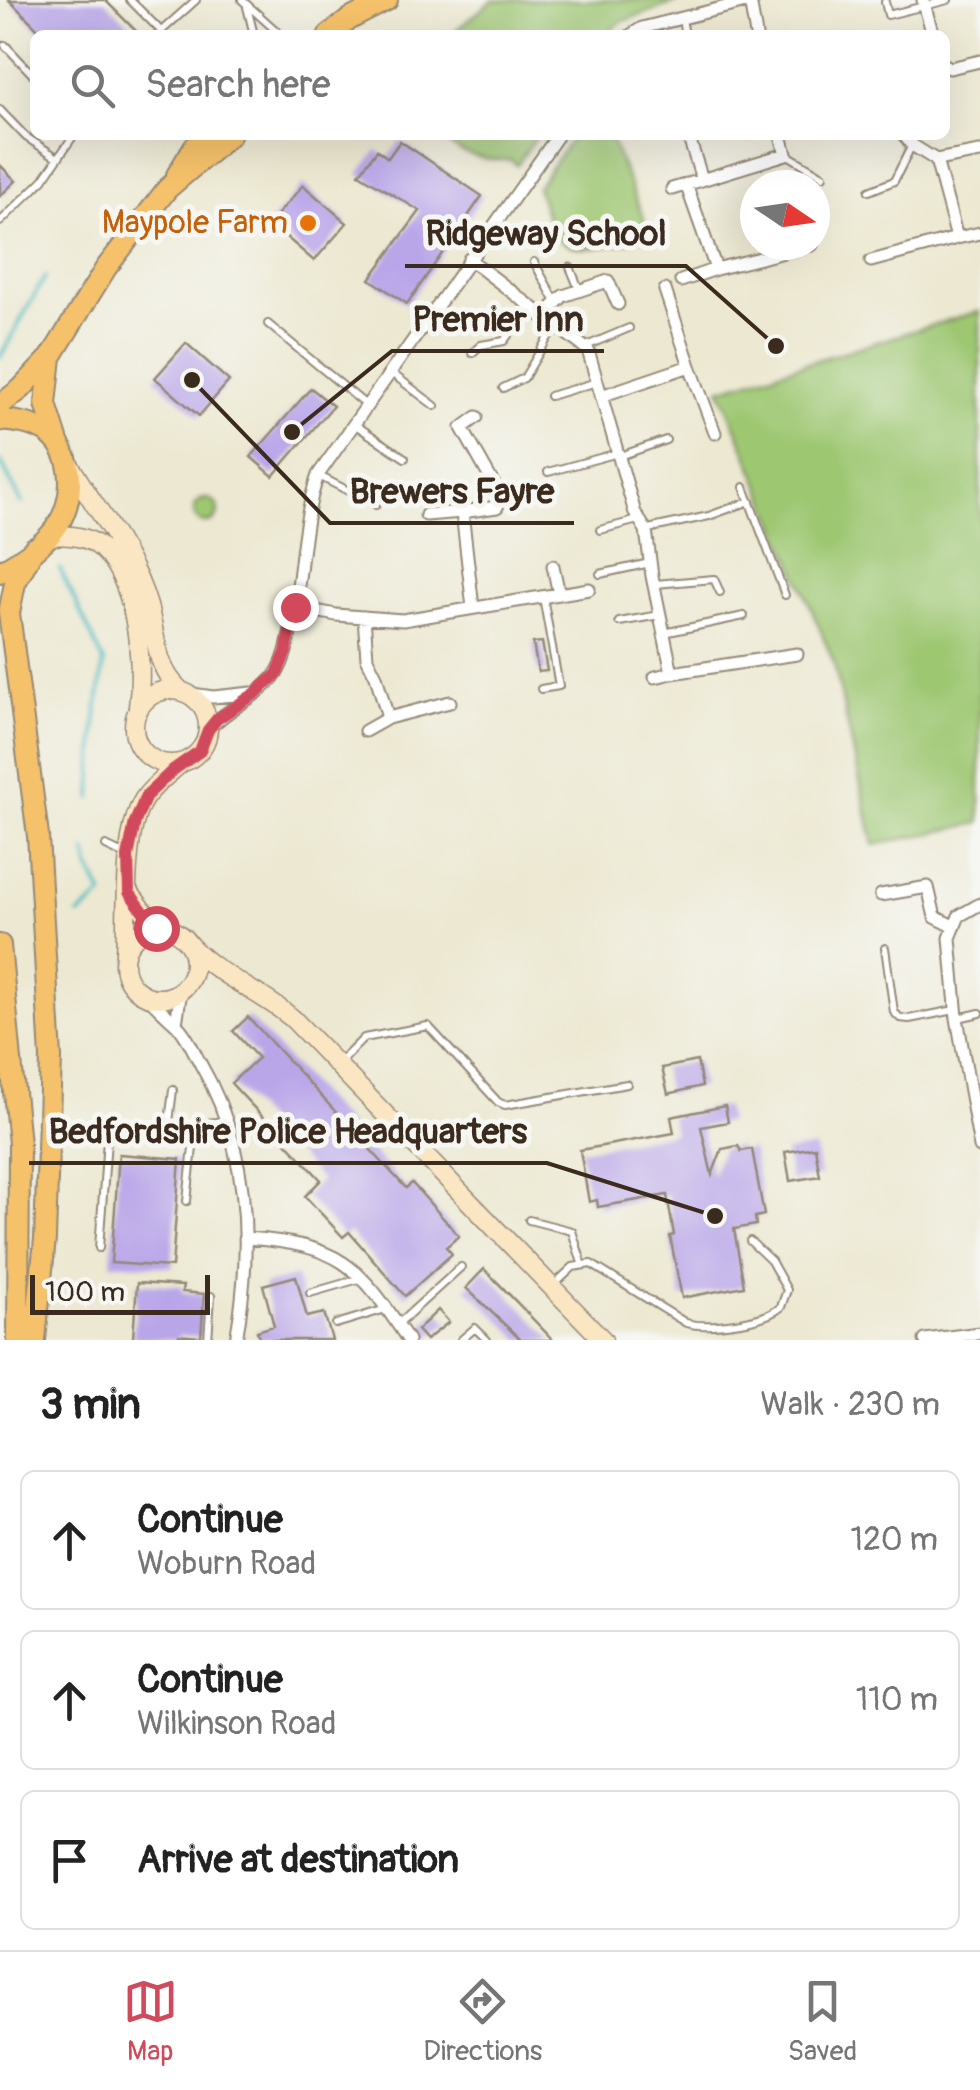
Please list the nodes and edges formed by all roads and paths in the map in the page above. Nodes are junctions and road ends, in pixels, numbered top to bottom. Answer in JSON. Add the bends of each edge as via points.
{"nodes":[{"id":1,"x":130,"y":0,"type":"edge"},
{"id":2,"x":196,"y":0,"type":"edge"},
{"id":3,"x":387,"y":0,"type":"edge"},
{"id":4,"x":396,"y":0,"type":"edge"},
{"id":5,"x":948,"y":0,"type":"edge"},
{"id":6,"x":752,"y":1,"type":"edge"},
{"id":7,"x":886,"y":2,"type":"edge"},
{"id":8,"x":245,"y":3,"type":"edge"},
{"id":9,"x":924,"y":3,"type":"edge"},
{"id":10,"x":682,"y":19,"type":"junction"},
{"id":11,"x":156,"y":30,"type":"edge"},
{"id":12,"x":162,"y":30,"type":"edge"},
{"id":13,"x":253,"y":30,"type":"edge"},
{"id":14,"x":275,"y":30,"type":"edge"},
{"id":15,"x":336,"y":30,"type":"edge"},
{"id":16,"x":358,"y":30,"type":"edge"},
{"id":17,"x":639,"y":30,"type":"edge"},
{"id":18,"x":684,"y":30,"type":"edge"},
{"id":19,"x":755,"y":30,"type":"edge"},
{"id":20,"x":932,"y":30,"type":"edge"},
{"id":21,"x":5,"y":45,"type":"dead end"},
{"id":22,"x":980,"y":61,"type":"edge"},
{"id":23,"x":950,"y":68,"type":"edge"},
{"id":24,"x":30,"y":72,"type":"edge"},
{"id":25,"x":0,"y":110,"type":"edge"},
{"id":26,"x":30,"y":140,"type":"edge"},
{"id":27,"x":31,"y":140,"type":"edge"},
{"id":28,"x":71,"y":140,"type":"edge"},
{"id":29,"x":202,"y":140,"type":"edge"},
{"id":30,"x":224,"y":140,"type":"edge"},
{"id":31,"x":554,"y":140,"type":"edge"},
{"id":32,"x":690,"y":140,"type":"edge"},
{"id":33,"x":782,"y":140,"type":"edge"},
{"id":34,"x":908,"y":140,"type":"edge"},
{"id":35,"x":980,"y":152,"type":"edge"},
{"id":36,"x":786,"y":154,"type":"junction"},
{"id":37,"x":58,"y":158,"type":"junction"},
{"id":38,"x":936,"y":160,"type":"junction"},
{"id":39,"x":813,"y":170,"type":"edge"},
{"id":40,"x":702,"y":178,"type":"junction"},
{"id":41,"x":686,"y":184,"type":"junction"},
{"id":42,"x":168,"y":189,"type":"junction"},
{"id":43,"x":672,"y":189,"type":"dead end"},
{"id":44,"x":869,"y":191,"type":"dead end"},
{"id":45,"x":0,"y":222,"type":"edge"},
{"id":46,"x":980,"y":233,"type":"edge"},
{"id":47,"x":957,"y":238,"type":"junction"},
{"id":48,"x":469,"y":259,"type":"junction"},
{"id":49,"x":752,"y":260,"type":"edge"},
{"id":50,"x":534,"y":262,"type":"dead end"},
{"id":51,"x":871,"y":262,"type":"dead end"},
{"id":52,"x":570,"y":267,"type":"dead end"},
{"id":53,"x":716,"y":269,"type":"junction"},
{"id":54,"x":681,"y":281,"type":"dead end"},
{"id":55,"x":580,"y":290,"type":"junction"},
{"id":56,"x":665,"y":290,"type":"dead end"},
{"id":57,"x":556,"y":302,"type":"junction"},
{"id":58,"x":618,"y":304,"type":"dead end"},
{"id":59,"x":529,"y":308,"type":"junction"},
{"id":60,"x":543,"y":318,"type":"junction"},
{"id":61,"x":268,"y":324,"type":"dead end"},
{"id":62,"x":555,"y":326,"type":"junction"},
{"id":63,"x":628,"y":328,"type":"dead end"},
{"id":64,"x":584,"y":346,"type":"junction"},
{"id":65,"x":472,"y":353,"type":"dead end"},
{"id":66,"x":51,"y":357,"type":"junction"},
{"id":67,"x":690,"y":366,"type":"junction"},
{"id":68,"x":390,"y":372,"type":"junction"},
{"id":69,"x":598,"y":382,"type":"junction"},
{"id":70,"x":503,"y":388,"type":"dead end"},
{"id":71,"x":550,"y":396,"type":"dead end"},
{"id":72,"x":602,"y":396,"type":"junction"},
{"id":73,"x":0,"y":406,"type":"edge"},
{"id":74,"x":366,"y":406,"type":"junction"},
{"id":75,"x":435,"y":406,"type":"dead end"},
{"id":76,"x":477,"y":417,"type":"dead end"},
{"id":77,"x":0,"y":420,"type":"edge"},
{"id":78,"x":354,"y":424,"type":"junction"},
{"id":79,"x":462,"y":428,"type":"junction"},
{"id":80,"x":715,"y":432,"type":"dead end"},
{"id":81,"x":447,"y":436,"type":"dead end"},
{"id":82,"x":666,"y":440,"type":"dead end"},
{"id":83,"x":64,"y":454,"type":"junction"},
{"id":84,"x":618,"y":455,"type":"junction"},
{"id":85,"x":405,"y":458,"type":"dead end"},
{"id":86,"x":548,"y":472,"type":"dead end"},
{"id":87,"x":318,"y":476,"type":"junction"},
{"id":88,"x":744,"y":486,"type":"dead end"},
{"id":89,"x":750,"y":501,"type":"junction"},
{"id":90,"x":376,"y":505,"type":"dead end"},
{"id":91,"x":462,"y":512,"type":"junction"},
{"id":92,"x":426,"y":515,"type":"dead end"},
{"id":93,"x":643,"y":524,"type":"junction"},
{"id":94,"x":600,"y":530,"type":"dead end"},
{"id":95,"x":42,"y":542,"type":"junction"},
{"id":96,"x":650,"y":563,"type":"junction"},
{"id":97,"x":553,"y":566,"type":"dead end"},
{"id":98,"x":0,"y":572,"type":"edge"},
{"id":99,"x":600,"y":574,"type":"dead end"},
{"id":100,"x":654,"y":584,"type":"junction"},
{"id":101,"x":588,"y":589,"type":"dead end"},
{"id":102,"x":720,"y":592,"type":"dead end"},
{"id":103,"x":559,"y":594,"type":"junction"},
{"id":104,"x":785,"y":595,"type":"dead end"},
{"id":105,"x":543,"y":597,"type":"junction"},
{"id":106,"x":295,"y":607,"type":"junction"},
{"id":107,"x":472,"y":608,"type":"junction"},
{"id":108,"x":660,"y":615,"type":"junction"},
{"id":109,"x":744,"y":616,"type":"dead end"},
{"id":110,"x":364,"y":617,"type":"junction"},
{"id":111,"x":619,"y":622,"type":"dead end"},
{"id":112,"x":664,"y":633,"type":"junction"},
{"id":113,"x":797,"y":654,"type":"dead end"},
{"id":114,"x":672,"y":673,"type":"junction"},
{"id":115,"x":655,"y":677,"type":"dead end"},
{"id":116,"x":541,"y":689,"type":"dead end"},
{"id":117,"x":183,"y":692,"type":"junction"},
{"id":118,"x":256,"y":693,"type":"junction"},
{"id":119,"x":450,"y":702,"type":"dead end"},
{"id":120,"x":138,"y":708,"type":"junction"},
{"id":121,"x":388,"y":718,"type":"junction"},
{"id":122,"x":208,"y":730,"type":"junction"},
{"id":123,"x":365,"y":731,"type":"dead end"},
{"id":124,"x":144,"y":754,"type":"junction"},
{"id":125,"x":181,"y":764,"type":"junction"},
{"id":126,"x":146,"y":796,"type":"junction"},
{"id":127,"x":106,"y":846,"type":"dead end"},
{"id":128,"x":128,"y":857,"type":"junction"},
{"id":129,"x":129,"y":892,"type":"junction"},
{"id":130,"x":881,"y":895,"type":"dead end"},
{"id":131,"x":980,"y":904,"type":"edge"},
{"id":132,"x":953,"y":926,"type":"junction"},
{"id":133,"x":166,"y":928,"type":"junction"},
{"id":134,"x":188,"y":944,"type":"junction"},
{"id":135,"x":0,"y":945,"type":"edge"},
{"id":136,"x":885,"y":948,"type":"dead end"},
{"id":137,"x":125,"y":953,"type":"junction"},
{"id":138,"x":228,"y":979,"type":"junction"},
{"id":139,"x":182,"y":989,"type":"junction"},
{"id":140,"x":148,"y":997,"type":"junction"},
{"id":141,"x":980,"y":1012,"type":"edge"},
{"id":142,"x":957,"y":1014,"type":"junction"},
{"id":143,"x":176,"y":1024,"type":"junction"},
{"id":144,"x":338,"y":1064,"type":"junction"},
{"id":145,"x":627,"y":1084,"type":"dead end"},
{"id":146,"x":173,"y":1090,"type":"dead end"},
{"id":147,"x":227,"y":1120,"type":"junction"},
{"id":148,"x":196,"y":1128,"type":"junction"},
{"id":149,"x":167,"y":1138,"type":"junction"},
{"id":150,"x":980,"y":1147,"type":"edge"},
{"id":151,"x":187,"y":1201,"type":"dead end"},
{"id":152,"x":530,"y":1220,"type":"dead end"},
{"id":153,"x":246,"y":1238,"type":"junction"},
{"id":154,"x":750,"y":1241,"type":"dead end"},
{"id":155,"x":100,"y":1248,"type":"dead end"},
{"id":156,"x":582,"y":1263,"type":"junction"},
{"id":157,"x":461,"y":1267,"type":"dead end"},
{"id":158,"x":364,"y":1278,"type":"junction"},
{"id":159,"x":551,"y":1289,"type":"junction"},
{"id":160,"x":310,"y":1293,"type":"dead end"},
{"id":161,"x":211,"y":1296,"type":"dead end"},
{"id":162,"x":388,"y":1309,"type":"junction"},
{"id":163,"x":336,"y":1324,"type":"dead end"},
{"id":164,"x":398,"y":1324,"type":"junction"},
{"id":165,"x":980,"y":1333,"type":"edge"},
{"id":166,"x":18,"y":1340,"type":"edge"},
{"id":167,"x":35,"y":1340,"type":"edge"},
{"id":168,"x":208,"y":1340,"type":"edge"},
{"id":169,"x":236,"y":1340,"type":"edge"},
{"id":170,"x":408,"y":1340,"type":"edge"},
{"id":171,"x":461,"y":1340,"type":"edge"},
{"id":172,"x":488,"y":1340,"type":"edge"},
{"id":173,"x":602,"y":1340,"type":"edge"},
{"id":174,"x":925,"y":1340,"type":"edge"}],
"edges":[{"from":1,"to":11,"type":"lane"},
{"from":2,"to":12,"type":"lane"},
{"from":3,"to":15,"type":"highway"},
{"from":4,"to":16,"type":"highway"},
{"from":5,"to":9,"type":"lane"},
{"from":6,"to":10,"type":"street"},
{"from":6,"to":19,"type":"street"},
{"from":7,"to":9,"type":"lane","via":[[888,14]]},
{"from":8,"to":13,"type":"lane"},
{"from":8,"to":14,"type":"lane"},
{"from":9,"to":20,"type":"street"},
{"from":10,"to":17,"type":"street"},
{"from":10,"to":18,"type":"lane"},
{"from":21,"to":24,"type":"lane"},
{"from":22,"to":23,"type":"street"},
{"from":25,"to":26,"type":"lane"},
{"from":27,"to":37,"type":"lane"},
{"from":28,"to":37,"type":"lane"},
{"from":29,"to":42,"type":"highway"},
{"from":30,"to":42,"type":"highway"},
{"from":31,"to":48,"type":"street"},
{"from":32,"to":40,"type":"street"},
{"from":33,"to":36,"type":"street"},
{"from":34,"to":38,"type":"street"},
{"from":34,"to":44,"type":"lane","via":[[894,181]]},
{"from":35,"to":38,"type":"street"},
{"from":36,"to":39,"type":"lane"},
{"from":36,"to":40,"type":"street"},
{"from":37,"to":45,"type":"lane"},
{"from":38,"to":47,"type":"street"},
{"from":40,"to":41,"type":"street"},
{"from":41,"to":43,"type":"street"},
{"from":41,"to":53,"type":"street"},
{"from":42,"to":66,"type":"highway","via":[[106,268]]},
{"from":46,"to":47,"type":"street"},
{"from":47,"to":51,"type":"street"},
{"from":48,"to":59,"type":"street"},
{"from":48,"to":68,"type":"street"},
{"from":49,"to":53,"type":"street"},
{"from":50,"to":57,"type":"lane"},
{"from":52,"to":55,"type":"lane"},
{"from":53,"to":54,"type":"street"},
{"from":55,"to":57,"type":"street"},
{"from":55,"to":58,"type":"street","via":[[608,281]]},
{"from":56,"to":67,"type":"street"},
{"from":57,"to":60,"type":"street"},
{"from":59,"to":60,"type":"street"},
{"from":59,"to":65,"type":"lane","via":[[504,341],[481,344]]},
{"from":60,"to":62,"type":"street"},
{"from":61,"to":74,"type":"lane"},
{"from":62,"to":64,"type":"street"},
{"from":62,"to":70,"type":"lane","via":[[524,378]]},
{"from":63,"to":64,"type":"lane"},
{"from":64,"to":69,"type":"street"},
{"from":66,"to":73,"type":"highway"},
{"from":66,"to":83,"type":"highway","via":[[46,404]]},
{"from":67,"to":72,"type":"street"},
{"from":67,"to":80,"type":"street"},
{"from":68,"to":74,"type":"street"},
{"from":68,"to":75,"type":"lane"},
{"from":69,"to":71,"type":"lane"},
{"from":69,"to":72,"type":"street"},
{"from":72,"to":84,"type":"street"},
{"from":74,"to":78,"type":"street"},
{"from":76,"to":79,"type":"street"},
{"from":77,"to":83,"type":"highway","via":[[35,426]]},
{"from":78,"to":85,"type":"lane"},
{"from":78,"to":87,"type":"street"},
{"from":79,"to":81,"type":"street"},
{"from":79,"to":91,"type":"street","via":[[500,498],[496,507]]},
{"from":82,"to":84,"type":"lane"},
{"from":83,"to":95,"type":"highway","via":[[69,496],[62,518]]},
{"from":83,"to":117,"type":"main road","via":[[133,566],[162,667]]},
{"from":84,"to":86,"type":"lane"},
{"from":84,"to":93,"type":"street"},
{"from":87,"to":90,"type":"lane"},
{"from":87,"to":106,"type":"street"},
{"from":88,"to":89,"type":"lane"},
{"from":89,"to":93,"type":"lane","via":[[709,516]]},
{"from":89,"to":104,"type":"lane"},
{"from":91,"to":92,"type":"street"},
{"from":91,"to":107,"type":"street"},
{"from":93,"to":94,"type":"lane"},
{"from":93,"to":96,"type":"street"},
{"from":95,"to":98,"type":"highway"},
{"from":95,"to":120,"type":"main road","via":[[76,536],[92,542],[114,566],[138,631]]},
{"from":95,"to":167,"type":"highway","via":[[15,583],[9,613],[38,836],[51,1058]]},
{"from":96,"to":99,"type":"lane"},
{"from":96,"to":100,"type":"street"},
{"from":97,"to":103,"type":"street"},
{"from":100,"to":102,"type":"lane","via":[[714,579]]},
{"from":100,"to":108,"type":"street"},
{"from":101,"to":103,"type":"street"},
{"from":103,"to":105,"type":"street"},
{"from":105,"to":107,"type":"street"},
{"from":105,"to":116,"type":"lane","via":[[559,686]]},
{"from":106,"to":110,"type":"street"},
{"from":106,"to":118,"type":"street","via":[[277,674]]},
{"from":107,"to":110,"type":"street","via":[[403,620]]},
{"from":108,"to":111,"type":"lane"},
{"from":108,"to":112,"type":"street"},
{"from":109,"to":112,"type":"lane"},
{"from":110,"to":121,"type":"street","via":[[367,658]]},
{"from":112,"to":114,"type":"street"},
{"from":113,"to":114,"type":"street"},
{"from":114,"to":115,"type":"street"},
{"from":117,"to":118,"type":"street"},
{"from":117,"to":120,"type":"main road","via":[[156,692]]},
{"from":117,"to":122,"type":"main road","via":[[203,708]]},
{"from":118,"to":122,"type":"street"},
{"from":119,"to":121,"type":"street"},
{"from":120,"to":124,"type":"main road","via":[[133,732]]},
{"from":121,"to":123,"type":"street"},
{"from":122,"to":125,"type":"main road","via":[[200,751]]},
{"from":124,"to":125,"type":"main road"},
{"from":124,"to":126,"type":"main road"},
{"from":125,"to":126,"type":"main road"},
{"from":126,"to":128,"type":"main road"},
{"from":127,"to":128,"type":"lane"},
{"from":128,"to":129,"type":"main road"},
{"from":129,"to":133,"type":"main road"},
{"from":129,"to":137,"type":"main road"},
{"from":130,"to":132,"type":"street","via":[[928,888],[934,917]]},
{"from":131,"to":132,"type":"street"},
{"from":132,"to":142,"type":"street"},
{"from":133,"to":134,"type":"main road"},
{"from":133,"to":137,"type":"main road","via":[[145,930]]},
{"from":134,"to":138,"type":"main road"},
{"from":134,"to":139,"type":"main road","via":[[194,966]]},
{"from":135,"to":166,"type":"highway","via":[[19,1144]]},
{"from":136,"to":142,"type":"lane","via":[[900,1018]]},
{"from":137,"to":140,"type":"main road","via":[[130,984]]},
{"from":138,"to":139,"type":"main road"},
{"from":138,"to":144,"type":"main road","via":[[270,999]]},
{"from":139,"to":140,"type":"main road"},
{"from":139,"to":143,"type":"street"},
{"from":140,"to":143,"type":"street"},
{"from":141,"to":142,"type":"lane"},
{"from":142,"to":150,"type":"street"},
{"from":143,"to":147,"type":"street"},
{"from":144,"to":145,"type":"lane","via":[[364,1038],[428,1026],[505,1105]]},
{"from":144,"to":159,"type":"main road"},
{"from":146,"to":149,"type":"lane"},
{"from":147,"to":148,"type":"lane"},
{"from":147,"to":153,"type":"street"},
{"from":148,"to":149,"type":"lane"},
{"from":148,"to":151,"type":"lane"},
{"from":149,"to":155,"type":"lane","via":[[107,1140]]},
{"from":152,"to":156,"type":"lane","via":[[572,1231]]},
{"from":153,"to":158,"type":"street","via":[[324,1250]]},
{"from":153,"to":169,"type":"street"},
{"from":154,"to":156,"type":"lane","via":[[772,1261],[787,1290],[781,1308],[762,1318],[698,1326],[600,1267]]},
{"from":156,"to":159,"type":"lane"},
{"from":157,"to":164,"type":"lane"},
{"from":158,"to":160,"type":"lane"},
{"from":158,"to":162,"type":"street"},
{"from":159,"to":173,"type":"main road"},
{"from":161,"to":168,"type":"lane"},
{"from":162,"to":163,"type":"lane"},
{"from":162,"to":164,"type":"street"},
{"from":164,"to":170,"type":"street"},
{"from":165,"to":174,"type":"street"},
{"from":171,"to":172,"type":"lane","via":[[475,1328]]}]}
